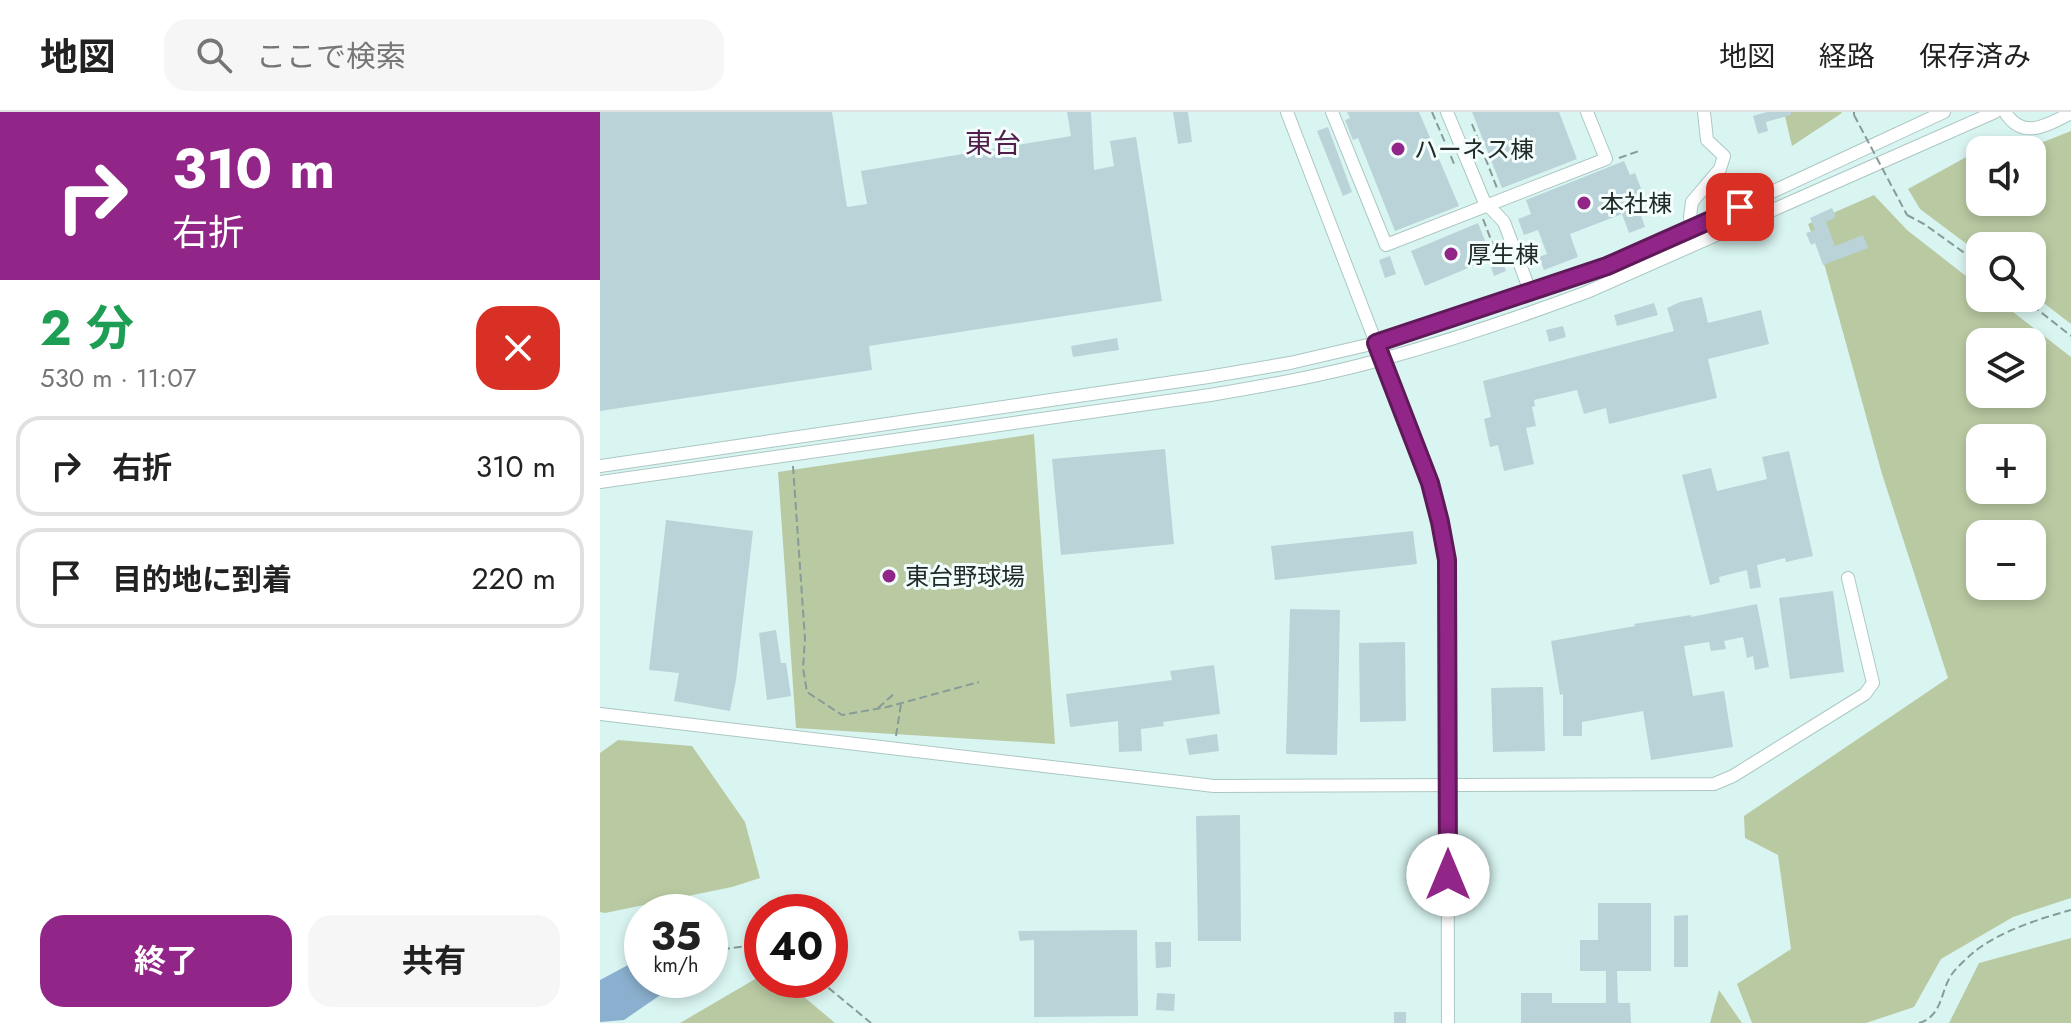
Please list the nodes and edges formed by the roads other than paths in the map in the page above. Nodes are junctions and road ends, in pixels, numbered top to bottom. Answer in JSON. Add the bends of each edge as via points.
{"nodes":[{"id":1,"x":1287,"y":112,"type":"edge"},
{"id":2,"x":1332,"y":112,"type":"edge"},
{"id":3,"x":1447,"y":112,"type":"edge"},
{"id":4,"x":1587,"y":112,"type":"edge"},
{"id":5,"x":1704,"y":112,"type":"edge"},
{"id":6,"x":1944,"y":112,"type":"edge"},
{"id":7,"x":1995,"y":112,"type":"edge"},
{"id":8,"x":2005,"y":112,"type":"edge"},
{"id":9,"x":2071,"y":113,"type":"edge"},
{"id":10,"x":1494,"y":200,"type":"junction"},
{"id":11,"x":1692,"y":229,"type":"junction"},
{"id":12,"x":1534,"y":290,"type":"junction"},
{"id":13,"x":1376,"y":343,"type":"junction"},
{"id":14,"x":1382,"y":359,"type":"junction"},
{"id":15,"x":600,"y":466,"type":"edge"},
{"id":16,"x":600,"y":482,"type":"edge"},
{"id":17,"x":1848,"y":578,"type":"dead end"},
{"id":18,"x":600,"y":714,"type":"edge"},
{"id":19,"x":1448,"y":786,"type":"junction"},
{"id":20,"x":1448,"y":1023,"type":"edge"}],
"edges":[{"from":1,"to":13,"type":"street"},
{"from":2,"to":10,"type":"street","via":[[1386,245]]},
{"from":3,"to":10,"type":"street"},
{"from":4,"to":10,"type":"street","via":[[1606,159]]},
{"from":5,"to":11,"type":"street","via":[[1707,140],[1724,156],[1720,169],[1692,202]]},
{"from":6,"to":11,"type":"street"},
{"from":7,"to":14,"type":"street","via":[[1587,292]]},
{"from":8,"to":9,"type":"street","via":[[2020,128],[2040,128]]},
{"from":10,"to":12,"type":"street"},
{"from":11,"to":12,"type":"street"},
{"from":12,"to":13,"type":"street"},
{"from":13,"to":14,"type":"street"},
{"from":13,"to":15,"type":"street","via":[[1208,377]]},
{"from":14,"to":16,"type":"street","via":[[1210,395]]},
{"from":14,"to":19,"type":"street","via":[[1430,483],[1447,560]]},
{"from":17,"to":19,"type":"street","via":[[1873,683],[1865,694],[1733,776],[1714,784],[1689,785]]},
{"from":18,"to":19,"type":"street","via":[[1214,786]]},
{"from":19,"to":20,"type":"street"}]}
